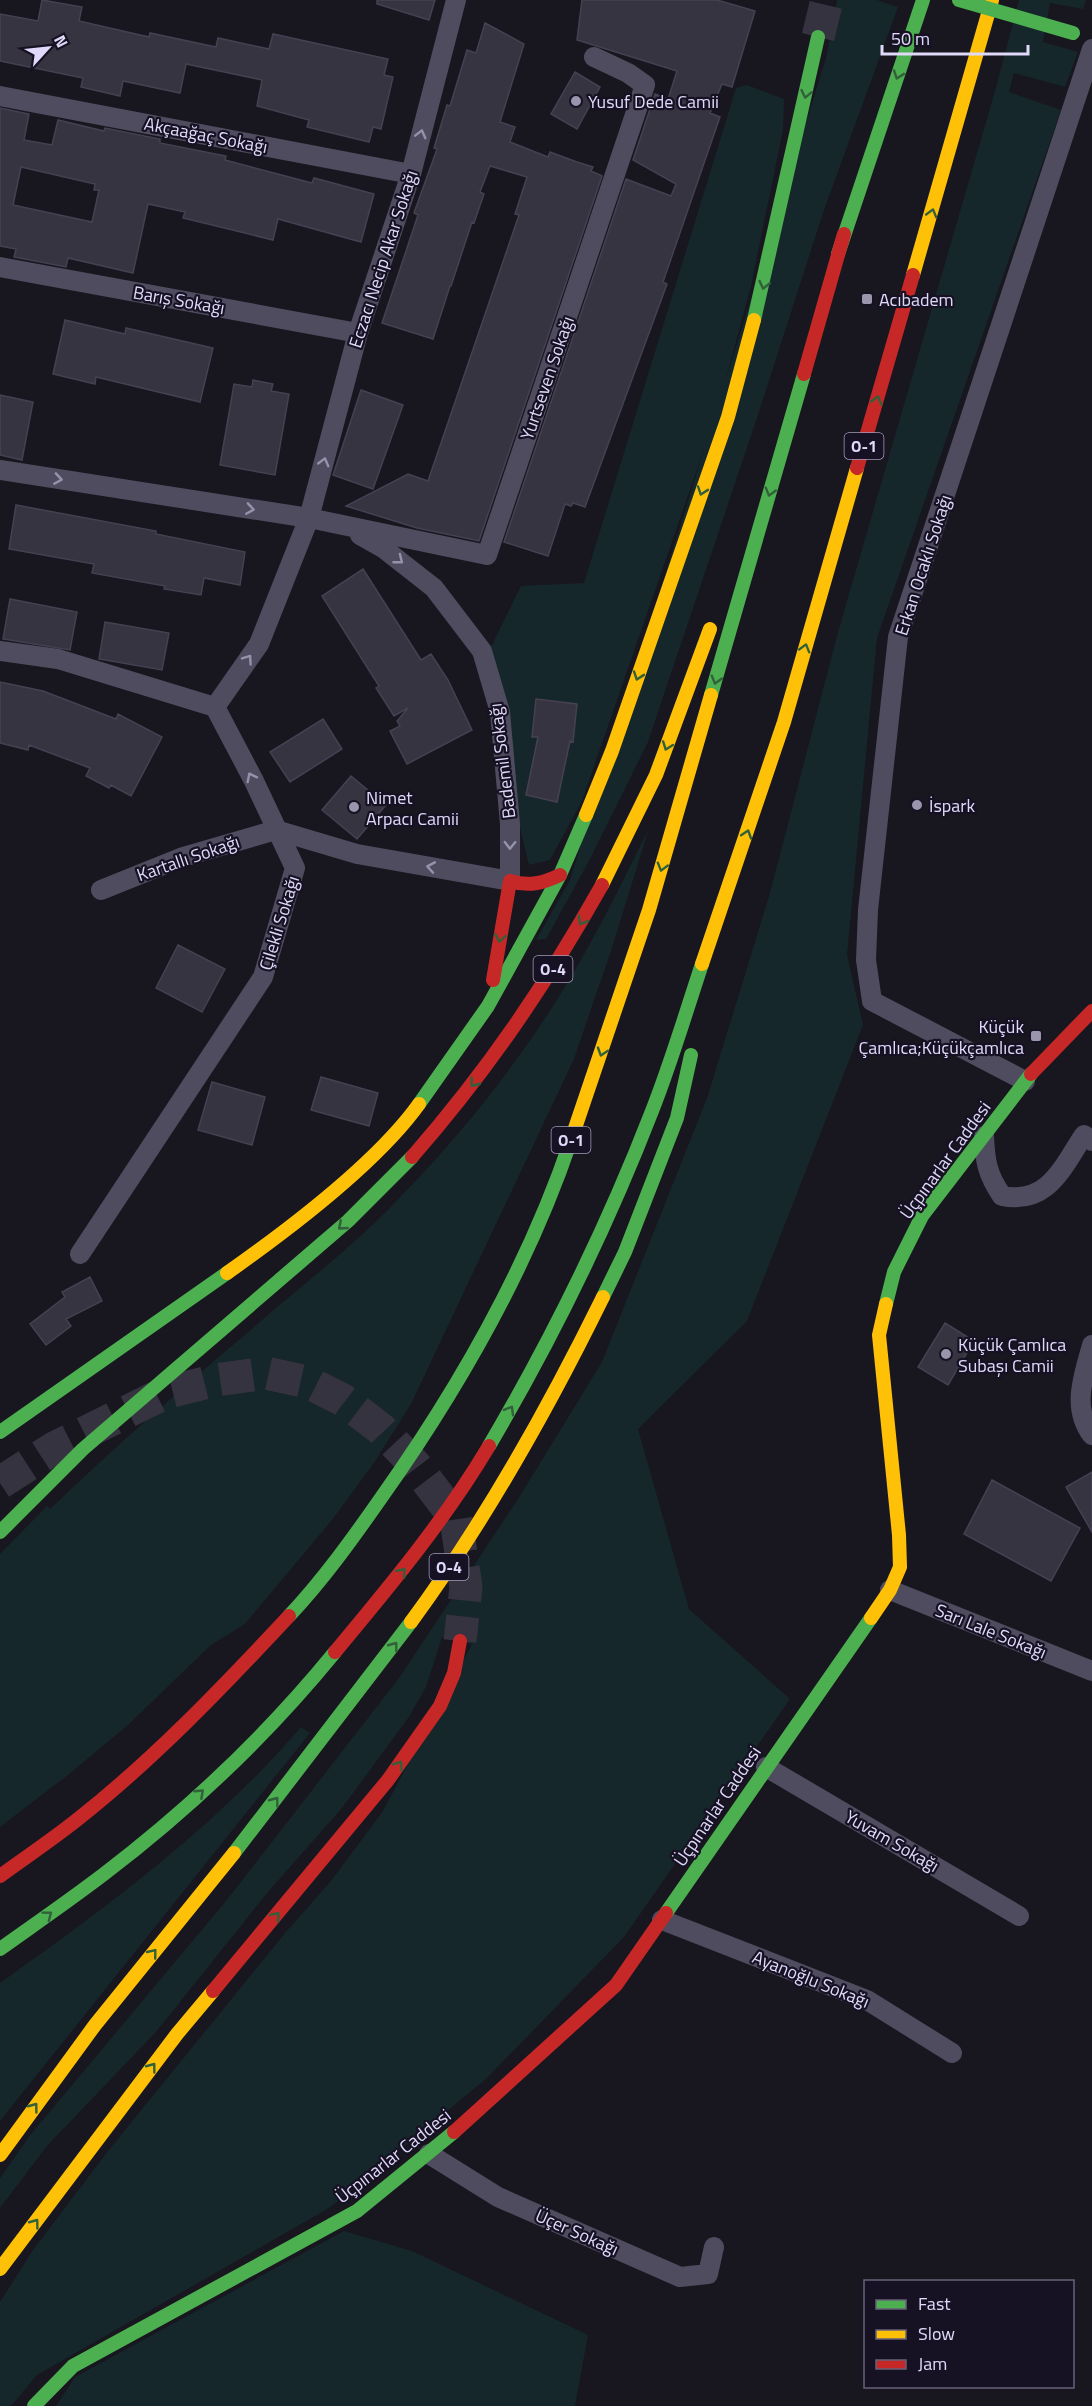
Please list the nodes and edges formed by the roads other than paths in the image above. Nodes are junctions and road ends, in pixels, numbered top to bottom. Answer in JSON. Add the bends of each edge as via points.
{"nodes":[{"id":1,"x":456,"y":0,"type":"edge"},
{"id":2,"x":923,"y":0,"type":"edge"},
{"id":3,"x":959,"y":0,"type":"edge"},
{"id":4,"x":992,"y":0,"type":"edge"},
{"id":5,"x":1073,"y":33,"type":"dead end"},
{"id":6,"x":818,"y":37,"type":"tunnel mouth"},
{"id":7,"x":1092,"y":50,"type":"edge"},
{"id":8,"x":594,"y":57,"type":"dead end"},
{"id":9,"x":0,"y":96,"type":"edge"},
{"id":10,"x":411,"y":174,"type":"junction"},
{"id":11,"x":844,"y":234,"type":"junction"},
{"id":12,"x":0,"y":267,"type":"edge"},
{"id":13,"x":358,"y":333,"type":"junction"},
{"id":14,"x":0,"y":470,"type":"edge"},
{"id":15,"x":309,"y":518,"type":"junction"},
{"id":16,"x":736,"y":557,"type":"dead end"},
{"id":17,"x":717,"y":612,"type":"dead end"},
{"id":18,"x":0,"y":651,"type":"edge"},
{"id":19,"x":215,"y":707,"type":"junction"},
{"id":20,"x":276,"y":830,"type":"junction"},
{"id":21,"x":560,"y":875,"type":"junction"},
{"id":22,"x":510,"y":881,"type":"junction"},
{"id":23,"x":101,"y":890,"type":"dead end"},
{"id":24,"x":729,"y":890,"type":"junction"},
{"id":25,"x":488,"y":1006,"type":"junction"},
{"id":26,"x":1092,"y":1011,"type":"edge"},
{"id":27,"x":700,"y":1016,"type":"dead end"},
{"id":28,"x":695,"y":1038,"type":"dead end"},
{"id":29,"x":1024,"y":1081,"type":"junction"},
{"id":30,"x":984,"y":1136,"type":"junction"},
{"id":31,"x":1092,"y":1141,"type":"edge"},
{"id":32,"x":80,"y":1254,"type":"dead end"},
{"id":33,"x":1092,"y":1346,"type":"edge"},
{"id":34,"x":0,"y":1432,"type":"edge"},
{"id":35,"x":1092,"y":1435,"type":"edge"},
{"id":36,"x":0,"y":1532,"type":"edge"},
{"id":37,"x":890,"y":1590,"type":"junction"},
{"id":38,"x":460,"y":1641,"type":"tunnel mouth"},
{"id":39,"x":1092,"y":1671,"type":"edge"},
{"id":40,"x":766,"y":1767,"type":"junction"},
{"id":41,"x":0,"y":1876,"type":"edge"},
{"id":42,"x":1019,"y":1916,"type":"dead end"},
{"id":43,"x":662,"y":1920,"type":"junction"},
{"id":44,"x":0,"y":1949,"type":"edge"},
{"id":45,"x":952,"y":2053,"type":"dead end"},
{"id":46,"x":429,"y":2154,"type":"junction"},
{"id":47,"x":0,"y":2155,"type":"edge"},
{"id":48,"x":714,"y":2247,"type":"dead end"},
{"id":49,"x":0,"y":2269,"type":"edge"},
{"id":50,"x":34,"y":2406,"type":"edge"}],
"edges":[{"from":10,"to":1,"type":"street","name":"Eczacı Necip Akar Sokağı","one_way":true},
{"from":2,"to":11,"type":"main road","number":"O-1","one_way":true},
{"from":3,"to":5,"type":"main road","bridge":true},
{"from":24,"to":4,"type":"main road","number":"O-1","one_way":true,"via":[[784,722]]},
{"from":6,"to":21,"type":"main road","one_way":true,"via":[[762,292],[728,417],[612,751]]},
{"from":7,"to":29,"type":"street","name":"Erkan Ocaklı Sokağı","via":[[898,637],[868,910],[866,960],[872,1001]]},
{"from":8,"to":15,"type":"street","name":"Yurtseven Sokağı","via":[[645,85],[487,555]]},
{"from":9,"to":10,"type":"street","name":"Akçaağaç Sokağı"},
{"from":10,"to":13,"type":"street","name":"Eczacı Necip Akar Sokağı"},
{"from":11,"to":16,"type":"main road"},
{"from":11,"to":41,"type":"main road","number":"O-1","one_way":true,"via":[[649,910],[563,1163],[488,1326],[423,1439],[358,1531],[293,1612],[222,1688],[150,1756],[78,1819]]},
{"from":12,"to":13,"type":"street","name":"Barış Sokağı"},
{"from":15,"to":13,"type":"street","name":"Eczacı Necip Akar Sokağı","one_way":true},
{"from":14,"to":15,"type":"street","one_way":true},
{"from":19,"to":15,"type":"street","name":"Eczacı Necip Akar Sokağı","one_way":true,"via":[[259,644]]},
{"from":15,"to":22,"type":"street","name":"Bademil Sokağı","one_way":true,"via":[[364,536],[383,548],[434,588],[482,651],[500,712],[510,824]]},
{"from":17,"to":36,"type":"main road","number":"O-4","one_way":true,"via":[[656,775],[605,879],[551,973],[456,1107],[348,1221],[83,1449]]},
{"from":18,"to":19,"type":"street","via":[[58,659]]},
{"from":20,"to":19,"type":"street","name":"Çilekli Sokağı","one_way":true},
{"from":22,"to":20,"type":"street","one_way":true,"via":[[357,854]]},
{"from":20,"to":23,"type":"street","name":"Kartallı Sokağı","via":[[183,857]]},
{"from":20,"to":32,"type":"street","name":"Çilekli Sokağı","via":[[295,868],[262,977]]},
{"from":21,"to":22,"type":"main road","via":[[524,887]]},
{"from":21,"to":25,"type":"main road"},
{"from":22,"to":25,"type":"main road","one_way":true},
{"from":24,"to":27,"type":"main road"},
{"from":44,"to":24,"type":"main road","number":"O-1","one_way":true,"via":[[113,1866],[193,1800],[256,1739],[329,1660],[399,1575],[473,1473],[532,1372],[595,1248],[653,1109]]},
{"from":25,"to":34,"type":"main road","via":[[411,1115],[328,1195],[232,1269]]},
{"from":26,"to":29,"type":"main road","name":"Üçpınarlar Caddesi"},
{"from":47,"to":28,"type":"main road","number":"O-4","one_way":true,"via":[[95,2025],[249,1835],[413,1620],[491,1506],[564,1376],[625,1252],[677,1118]]},
{"from":29,"to":30,"type":"main road","name":"Üçpınarlar Caddesi"},
{"from":30,"to":31,"type":"street","via":[[990,1178],[1002,1196],[1017,1198],[1033,1196],[1052,1183],[1084,1135]]},
{"from":30,"to":37,"type":"main road","name":"Üçpınarlar Caddesi","via":[[922,1216],[894,1272],[879,1335],[899,1535],[900,1567]]},
{"from":33,"to":35,"type":"street","via":[[1079,1401]]},
{"from":37,"to":39,"type":"street","name":"Sarı Lale Sokağı"},
{"from":37,"to":40,"type":"main road","name":"Üçpınarlar Caddesi"},
{"from":49,"to":38,"type":"main road","one_way":true,"via":[[177,2034],[388,1780],[440,1706],[454,1673]]},
{"from":40,"to":42,"type":"street","name":"Yuvam Sokağı"},
{"from":40,"to":43,"type":"main road","name":"Üçpınarlar Caddesi"},
{"from":43,"to":45,"type":"street","name":"Ayanoğlu Sokağı","via":[[867,2000]]},
{"from":43,"to":46,"type":"main road","name":"Üçpınarlar Caddesi","via":[[616,1985]]},
{"from":46,"to":48,"type":"street","name":"Üçer Sokağı","via":[[498,2197],[681,2277],[708,2274]]},
{"from":46,"to":50,"type":"main road","name":"Üçpınarlar Caddesi","via":[[357,2211],[73,2366]]}]}
